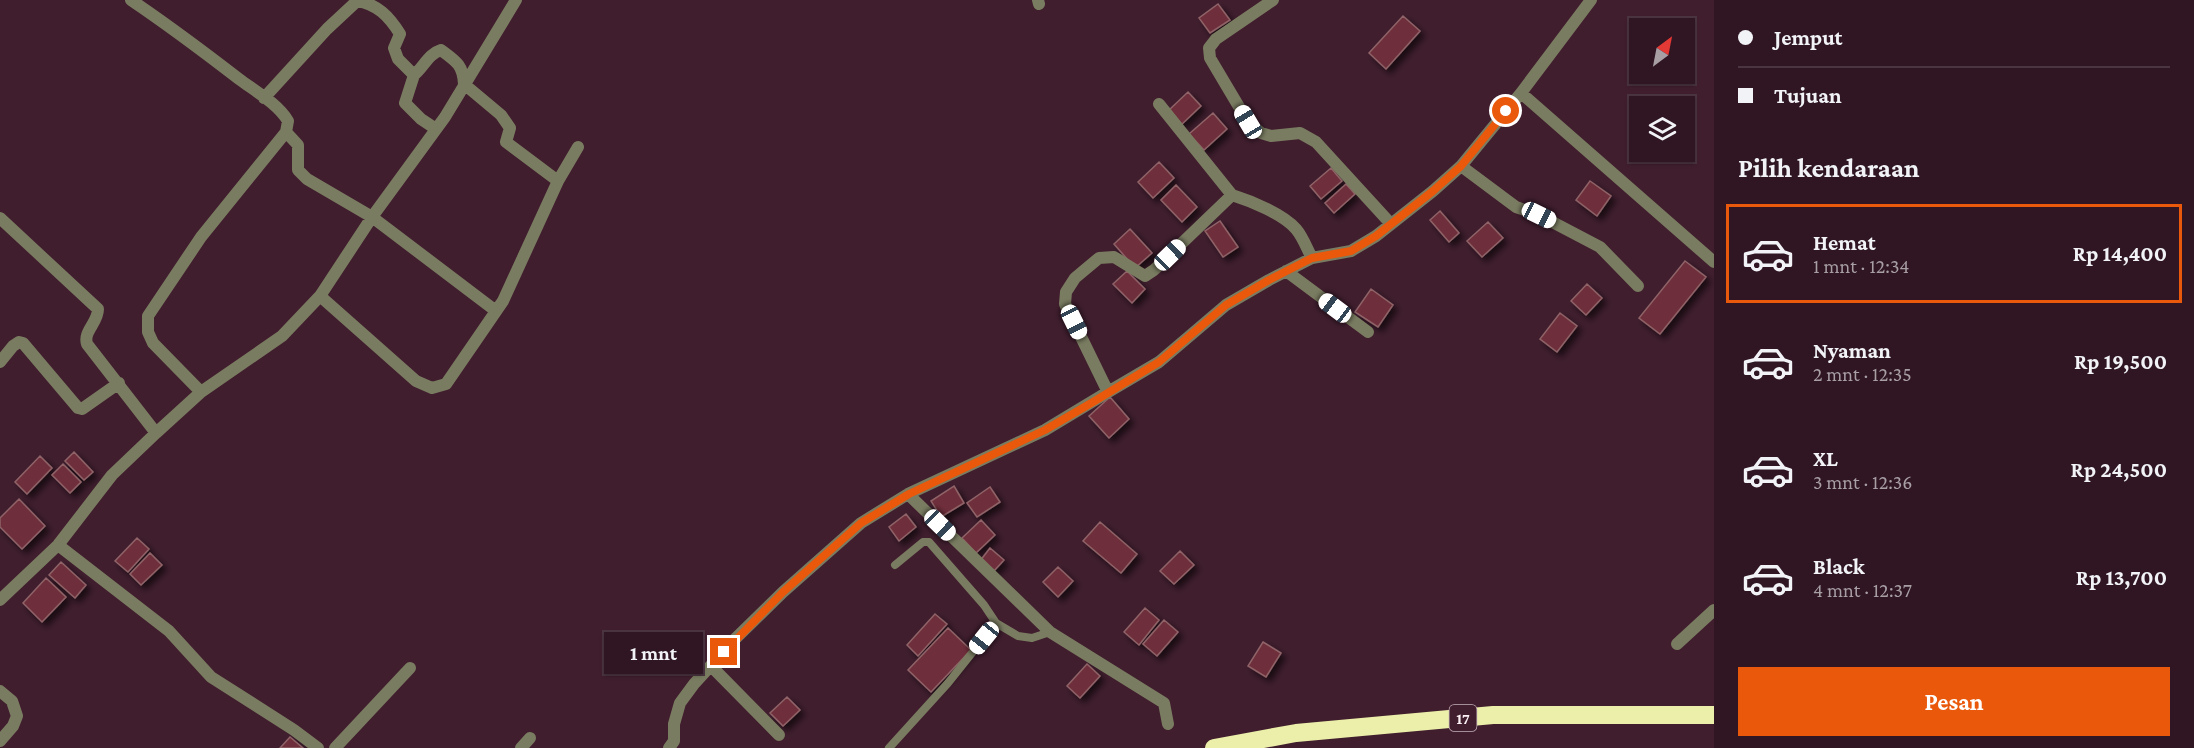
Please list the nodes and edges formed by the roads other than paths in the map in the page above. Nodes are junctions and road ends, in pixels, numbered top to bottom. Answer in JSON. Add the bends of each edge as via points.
{"nodes":[{"id":1,"x":131,"y":0,"type":"edge"},
{"id":2,"x":516,"y":0,"type":"edge"},
{"id":3,"x":1273,"y":0,"type":"edge"},
{"id":4,"x":1591,"y":0,"type":"edge"},
{"id":5,"x":414,"y":75,"type":"junction"},
{"id":6,"x":464,"y":84,"type":"junction"},
{"id":7,"x":1521,"y":93,"type":"junction"},
{"id":8,"x":264,"y":98,"type":"junction"},
{"id":9,"x":1159,"y":104,"type":"dead end"},
{"id":10,"x":436,"y":129,"type":"junction"},
{"id":11,"x":286,"y":132,"type":"junction"},
{"id":12,"x":578,"y":147,"type":"dead end"},
{"id":13,"x":1461,"y":166,"type":"junction"},
{"id":14,"x":558,"y":181,"type":"junction"},
{"id":15,"x":1232,"y":195,"type":"junction"},
{"id":16,"x":0,"y":218,"type":"edge"},
{"id":17,"x":372,"y":218,"type":"junction"},
{"id":18,"x":1390,"y":224,"type":"junction"},
{"id":19,"x":1312,"y":258,"type":"junction"},
{"id":20,"x":1714,"y":262,"type":"edge"},
{"id":21,"x":1286,"y":272,"type":"junction"},
{"id":22,"x":1638,"y":286,"type":"dead end"},
{"id":23,"x":320,"y":296,"type":"junction"},
{"id":24,"x":496,"y":311,"type":"junction"},
{"id":25,"x":1368,"y":332,"type":"dead end"},
{"id":26,"x":0,"y":362,"type":"edge"},
{"id":27,"x":119,"y":383,"type":"junction"},
{"id":28,"x":201,"y":392,"type":"junction"},
{"id":29,"x":1108,"y":392,"type":"junction"},
{"id":30,"x":156,"y":433,"type":"junction"},
{"id":31,"x":909,"y":494,"type":"junction"},
{"id":32,"x":58,"y":544,"type":"junction"},
{"id":33,"x":895,"y":565,"type":"dead end"},
{"id":34,"x":0,"y":600,"type":"edge"},
{"id":35,"x":1714,"y":609,"type":"edge"},
{"id":36,"x":996,"y":623,"type":"junction"},
{"id":37,"x":1050,"y":632,"type":"junction"},
{"id":38,"x":1677,"y":644,"type":"dead end"},
{"id":39,"x":711,"y":666,"type":"junction"},
{"id":40,"x":410,"y":668,"type":"dead end"},
{"id":41,"x":0,"y":691,"type":"edge"},
{"id":42,"x":1714,"y":715,"type":"edge"},
{"id":43,"x":1168,"y":724,"type":"dead end"},
{"id":44,"x":779,"y":735,"type":"dead end"},
{"id":45,"x":531,"y":738,"type":"dead end"},
{"id":46,"x":0,"y":741,"type":"edge"},
{"id":47,"x":318,"y":748,"type":"edge"},
{"id":48,"x":335,"y":748,"type":"edge"},
{"id":49,"x":520,"y":748,"type":"edge"},
{"id":50,"x":669,"y":748,"type":"edge"},
{"id":51,"x":890,"y":748,"type":"edge"},
{"id":52,"x":1214,"y":748,"type":"edge"}],
"edges":[{"from":1,"to":8,"type":"street"},
{"from":2,"to":6,"type":"street"},
{"from":3,"to":18,"type":"street","via":[[1216,39],[1209,48],[1210,58],[1248,122],[1271,136],[1300,133],[1316,142]]},
{"from":4,"to":7,"type":"street"},
{"from":5,"to":6,"type":"street","via":[[433,52],[441,50],[464,72]]},
{"from":5,"to":8,"type":"street","via":[[398,59],[394,48],[400,34],[389,17],[370,3],[357,1]]},
{"from":5,"to":10,"type":"street","via":[[405,103]]},
{"from":6,"to":10,"type":"street"},
{"from":6,"to":14,"type":"street","via":[[501,115],[510,128],[506,142]]},
{"from":7,"to":13,"type":"street"},
{"from":7,"to":20,"type":"street"},
{"from":8,"to":11,"type":"street","via":[[288,121]]},
{"from":9,"to":15,"type":"street"},
{"from":10,"to":17,"type":"street"},
{"from":11,"to":17,"type":"street","via":[[298,145],[298,170]]},
{"from":11,"to":28,"type":"street","via":[[201,237],[148,316],[148,332],[153,342]]},
{"from":12,"to":14,"type":"street"},
{"from":13,"to":18,"type":"street"},
{"from":13,"to":22,"type":"street","via":[[1516,207],[1600,247]]},
{"from":14,"to":24,"type":"street"},
{"from":15,"to":19,"type":"street","via":[[1295,228]]},
{"from":15,"to":29,"type":"street","via":[[1145,276],[1114,257],[1099,258],[1075,278],[1066,292],[1065,304]]},
{"from":16,"to":27,"type":"street","via":[[98,309],[85,340]]},
{"from":17,"to":23,"type":"street"},
{"from":17,"to":24,"type":"street"},
{"from":18,"to":19,"type":"street","via":[[1351,251]]},
{"from":19,"to":21,"type":"street"},
{"from":21,"to":25,"type":"street"},
{"from":21,"to":29,"type":"street","via":[[1226,305],[1159,362]]},
{"from":23,"to":24,"type":"street","via":[[416,381],[432,388],[446,384]]},
{"from":23,"to":28,"type":"street","via":[[282,336]]},
{"from":26,"to":27,"type":"street","via":[[13,346],[24,343],[82,409]]},
{"from":27,"to":30,"type":"street"},
{"from":28,"to":30,"type":"street"},
{"from":29,"to":31,"type":"street","via":[[1045,430]]},
{"from":30,"to":32,"type":"street","via":[[112,475]]},
{"from":31,"to":37,"type":"street"},
{"from":31,"to":39,"type":"street","via":[[861,523],[783,592]]},
{"from":32,"to":34,"type":"street"},
{"from":32,"to":47,"type":"street","via":[[169,631],[211,677]]},
{"from":33,"to":36,"type":"lane","via":[[923,542],[929,542]]},
{"from":35,"to":38,"type":"street"},
{"from":36,"to":37,"type":"lane","via":[[1018,636],[1032,638]]},
{"from":36,"to":51,"type":"lane"},
{"from":37,"to":43,"type":"street","via":[[1164,703]]},
{"from":39,"to":44,"type":"street"},
{"from":39,"to":50,"type":"street","via":[[680,703],[674,741]]},
{"from":40,"to":48,"type":"street"},
{"from":41,"to":46,"type":"street","via":[[12,701],[17,716]]},
{"from":42,"to":52,"type":"highway","number":"17","via":[[1493,715],[1296,733]]},
{"from":45,"to":49,"type":"street"}]}
